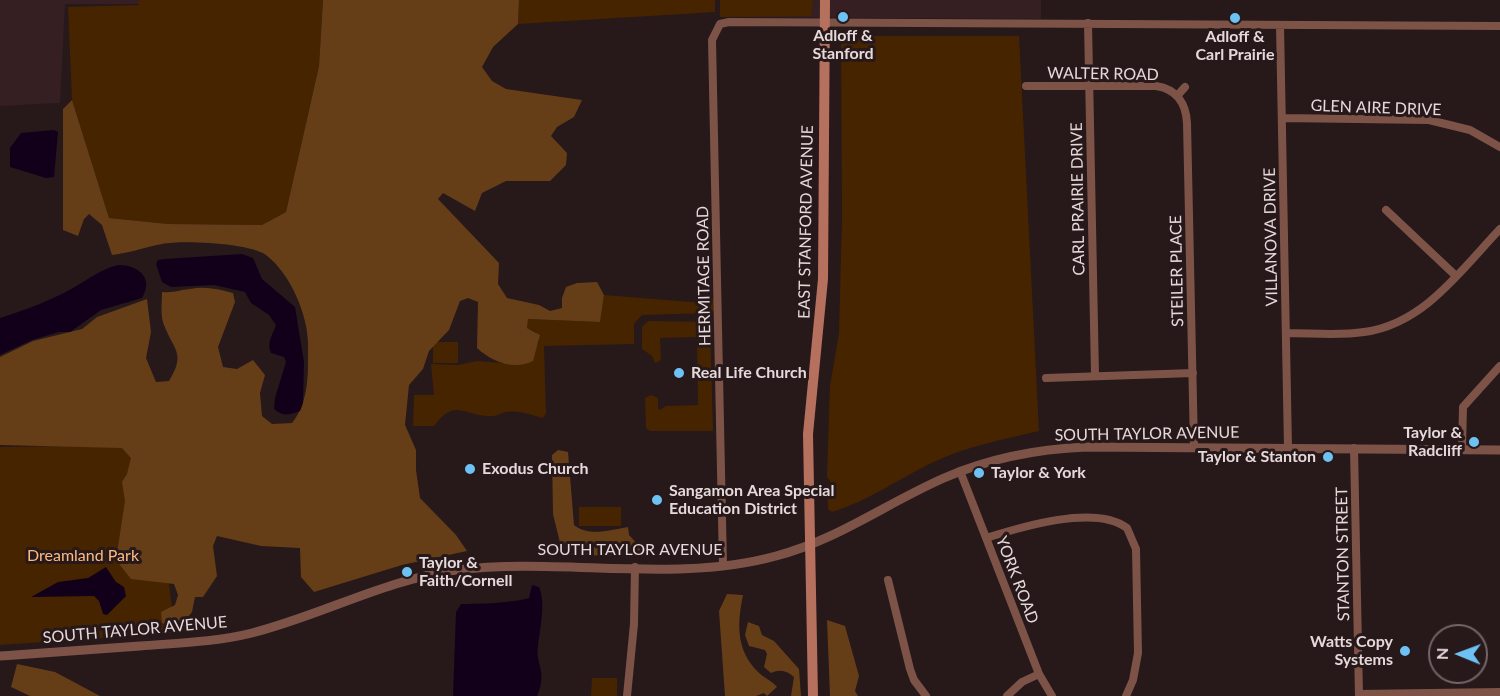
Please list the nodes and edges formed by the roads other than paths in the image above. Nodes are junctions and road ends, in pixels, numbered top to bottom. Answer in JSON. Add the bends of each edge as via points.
{"nodes":[{"id":1,"x":825,"y":0,"type":"edge"},
{"id":2,"x":823,"y":23,"type":"junction"},
{"id":3,"x":1088,"y":23,"type":"junction"},
{"id":4,"x":1280,"y":25,"type":"junction"},
{"id":5,"x":1500,"y":26,"type":"edge"},
{"id":6,"x":1026,"y":86,"type":"dead end"},
{"id":7,"x":1089,"y":86,"type":"junction"},
{"id":8,"x":1185,"y":87,"type":"dead end"},
{"id":9,"x":1177,"y":96,"type":"junction"},
{"id":10,"x":1282,"y":118,"type":"junction"},
{"id":11,"x":1500,"y":147,"type":"edge"},
{"id":12,"x":1386,"y":210,"type":"dead end"},
{"id":13,"x":1500,"y":229,"type":"edge"},
{"id":14,"x":1456,"y":276,"type":"junction"},
{"id":15,"x":1286,"y":333,"type":"junction"},
{"id":16,"x":1500,"y":366,"type":"edge"},
{"id":17,"x":1193,"y":373,"type":"junction"},
{"id":18,"x":1095,"y":375,"type":"junction"},
{"id":19,"x":1046,"y":378,"type":"dead end"},
{"id":20,"x":1194,"y":447,"type":"junction"},
{"id":21,"x":1288,"y":448,"type":"junction"},
{"id":22,"x":1354,"y":448,"type":"junction"},
{"id":23,"x":1462,"y":449,"type":"junction"},
{"id":24,"x":1500,"y":450,"type":"edge"},
{"id":25,"x":960,"y":471,"type":"junction"},
{"id":26,"x":986,"y":538,"type":"junction"},
{"id":27,"x":810,"y":545,"type":"junction"},
{"id":28,"x":723,"y":566,"type":"junction"},
{"id":29,"x":634,"y":567,"type":"junction"},
{"id":30,"x":888,"y":580,"type":"dead end"},
{"id":31,"x":0,"y":656,"type":"edge"},
{"id":32,"x":1039,"y":674,"type":"junction"},
{"id":33,"x":1500,"y":692,"type":"edge"},
{"id":34,"x":1359,"y":695,"type":"edge"},
{"id":35,"x":627,"y":696,"type":"edge"},
{"id":36,"x":813,"y":696,"type":"edge"},
{"id":37,"x":926,"y":696,"type":"edge"},
{"id":38,"x":1007,"y":696,"type":"edge"},
{"id":39,"x":1052,"y":696,"type":"edge"},
{"id":40,"x":1126,"y":696,"type":"edge"}],
"edges":[{"from":1,"to":2,"type":"main road","name":"EAST STANFORD AVENUE"},
{"from":2,"to":3,"type":"street"},
{"from":2,"to":27,"type":"main road","name":"EAST STANFORD AVENUE","via":[[823,279],[808,434]]},
{"from":2,"to":28,"type":"street","name":"HERMITAGE ROAD","via":[[729,22],[720,24],[712,40]]},
{"from":3,"to":4,"type":"street"},
{"from":3,"to":7,"type":"street","name":"CARL PRAIRIE DRIVE"},
{"from":4,"to":5,"type":"street"},
{"from":4,"to":10,"type":"street","name":"VILLANOVA DRIVE"},
{"from":6,"to":7,"type":"street","name":"WALTER ROAD"},
{"from":7,"to":9,"type":"street","name":"WALTER ROAD","via":[[1156,86]]},
{"from":7,"to":18,"type":"street","name":"CARL PRAIRIE DRIVE"},
{"from":8,"to":9,"type":"street"},
{"from":9,"to":17,"type":"street","name":"STEILER PLACE","via":[[1186,114]]},
{"from":10,"to":11,"type":"street","name":"GLEN AIRE DRIVE","via":[[1429,120],[1470,130]]},
{"from":10,"to":15,"type":"street","name":"VILLANOVA DRIVE"},
{"from":12,"to":14,"type":"street"},
{"from":13,"to":14,"type":"street"},
{"from":14,"to":15,"type":"street","via":[[1424,307],[1392,326],[1363,333]]},
{"from":15,"to":21,"type":"street","name":"VILLANOVA DRIVE"},
{"from":16,"to":23,"type":"street","via":[[1463,407]]},
{"from":17,"to":18,"type":"street"},
{"from":17,"to":20,"type":"street","name":"STEILER PLACE"},
{"from":18,"to":19,"type":"street"},
{"from":20,"to":21,"type":"street","name":"SOUTH TAYLOR AVENUE"},
{"from":20,"to":25,"type":"street","name":"SOUTH TAYLOR AVENUE","via":[[1049,450]]},
{"from":21,"to":22,"type":"street","name":"SOUTH TAYLOR AVENUE"},
{"from":22,"to":23,"type":"street","name":"SOUTH TAYLOR AVENUE"},
{"from":22,"to":34,"type":"street","name":"STANTON STREET"},
{"from":23,"to":24,"type":"street","name":"SOUTH TAYLOR AVENUE"},
{"from":25,"to":26,"type":"street","name":"YORK ROAD"},
{"from":25,"to":27,"type":"street","name":"SOUTH TAYLOR AVENUE"},
{"from":26,"to":32,"type":"street","name":"YORK ROAD"},
{"from":26,"to":40,"type":"street","via":[[1045,522],[1101,519],[1127,528],[1136,549],[1138,653]]},
{"from":27,"to":28,"type":"street","name":"SOUTH TAYLOR AVENUE"},
{"from":27,"to":36,"type":"main road","name":"EAST STANFORD AVENUE"},
{"from":28,"to":29,"type":"street","name":"SOUTH TAYLOR AVENUE"},
{"from":29,"to":31,"type":"street","name":"SOUTH TAYLOR AVENUE","via":[[504,566],[452,571],[398,583],[285,623],[230,637]]},
{"from":29,"to":35,"type":"street","via":[[634,624]]},
{"from":30,"to":37,"type":"street","via":[[910,669]]},
{"from":32,"to":38,"type":"street","via":[[1022,682]]},
{"from":32,"to":39,"type":"street","name":"YORK ROAD"},
{"from":33,"to":34,"type":"street"}]}
